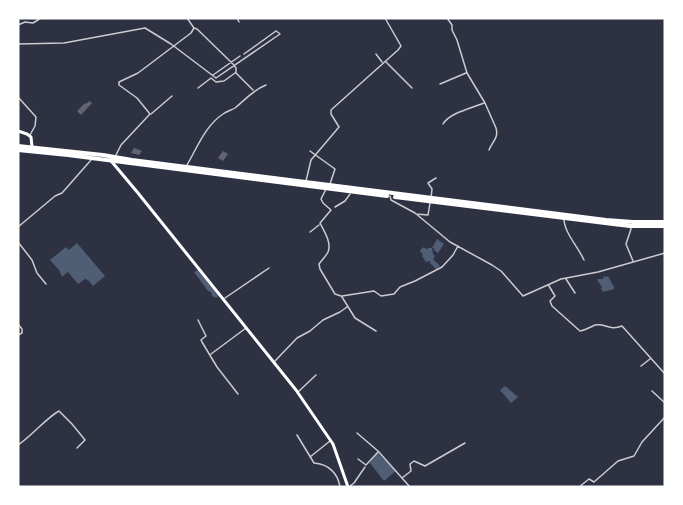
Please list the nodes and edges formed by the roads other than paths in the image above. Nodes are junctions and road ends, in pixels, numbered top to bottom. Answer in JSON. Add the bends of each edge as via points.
{"nodes":[{"id":1,"x":41,"y":18,"type":"edge"},
{"id":2,"x":187,"y":18,"type":"edge"},
{"id":3,"x":194,"y":18,"type":"edge"},
{"id":4,"x":237,"y":18,"type":"edge"},
{"id":5,"x":385,"y":18,"type":"edge"},
{"id":6,"x":447,"y":18,"type":"edge"},
{"id":7,"x":190,"y":22,"type":"junction"},
{"id":8,"x":239,"y":22,"type":"dead end"},
{"id":9,"x":18,"y":25,"type":"edge"},
{"id":10,"x":194,"y":28,"type":"junction"},
{"id":11,"x":18,"y":44,"type":"edge"},
{"id":12,"x":174,"y":47,"type":"junction"},
{"id":13,"x":244,"y":54,"type":"dead end"},
{"id":14,"x":376,"y":54,"type":"dead end"},
{"id":15,"x":240,"y":56,"type":"dead end"},
{"id":16,"x":386,"y":61,"type":"junction"},
{"id":17,"x":232,"y":62,"type":"junction"},
{"id":18,"x":383,"y":63,"type":"junction"},
{"id":19,"x":235,"y":66,"type":"junction"},
{"id":20,"x":237,"y":73,"type":"junction"},
{"id":21,"x":466,"y":73,"type":"junction"},
{"id":22,"x":212,"y":75,"type":"junction"},
{"id":23,"x":440,"y":84,"type":"dead end"},
{"id":24,"x":266,"y":85,"type":"dead end"},
{"id":25,"x":198,"y":88,"type":"dead end"},
{"id":26,"x":412,"y":88,"type":"dead end"},
{"id":27,"x":254,"y":91,"type":"junction"},
{"id":28,"x":172,"y":96,"type":"dead end"},
{"id":29,"x":18,"y":97,"type":"edge"},
{"id":30,"x":485,"y":103,"type":"junction"},
{"id":31,"x":150,"y":114,"type":"junction"},
{"id":32,"x":442,"y":124,"type":"dead end"},
{"id":33,"x":18,"y":130,"type":"edge"},
{"id":34,"x":30,"y":136,"type":"junction"},
{"id":35,"x":32,"y":147,"type":"junction"},
{"id":36,"x":18,"y":148,"type":"edge"},
{"id":37,"x":489,"y":150,"type":"dead end"},
{"id":38,"x":43,"y":151,"type":"junction"},
{"id":39,"x":310,"y":151,"type":"dead end"},
{"id":40,"x":73,"y":154,"type":"junction"},
{"id":41,"x":315,"y":154,"type":"junction"},
{"id":42,"x":116,"y":155,"type":"junction"},
{"id":43,"x":91,"y":160,"type":"junction"},
{"id":44,"x":133,"y":162,"type":"junction"},
{"id":45,"x":116,"y":165,"type":"junction"},
{"id":46,"x":186,"y":167,"type":"junction"},
{"id":47,"x":261,"y":178,"type":"junction"},
{"id":48,"x":436,"y":178,"type":"dead end"},
{"id":49,"x":306,"y":182,"type":"junction"},
{"id":50,"x":328,"y":187,"type":"junction"},
{"id":51,"x":350,"y":191,"type":"junction"},
{"id":52,"x":390,"y":196,"type":"junction"},
{"id":53,"x":430,"y":200,"type":"junction"},
{"id":54,"x":335,"y":207,"type":"dead end"},
{"id":55,"x":416,"y":214,"type":"junction"},
{"id":56,"x":564,"y":218,"type":"junction"},
{"id":57,"x":320,"y":223,"type":"junction"},
{"id":58,"x":665,"y":224,"type":"edge"},
{"id":59,"x":630,"y":226,"type":"junction"},
{"id":60,"x":18,"y":227,"type":"edge"},
{"id":61,"x":310,"y":232,"type":"dead end"},
{"id":62,"x":18,"y":242,"type":"edge"},
{"id":63,"x":458,"y":246,"type":"junction"},
{"id":64,"x":665,"y":253,"type":"edge"},
{"id":65,"x":584,"y":260,"type":"dead end"},
{"id":66,"x":633,"y":262,"type":"junction"},
{"id":67,"x":269,"y":268,"type":"dead end"},
{"id":68,"x":566,"y":278,"type":"junction"},
{"id":69,"x":46,"y":284,"type":"dead end"},
{"id":70,"x":548,"y":285,"type":"junction"},
{"id":71,"x":575,"y":293,"type":"dead end"},
{"id":72,"x":342,"y":296,"type":"junction"},
{"id":73,"x":224,"y":299,"type":"junction"},
{"id":74,"x":347,"y":306,"type":"junction"},
{"id":75,"x":198,"y":321,"type":"dead end"},
{"id":76,"x":18,"y":324,"type":"edge"},
{"id":77,"x":246,"y":328,"type":"junction"},
{"id":78,"x":376,"y":332,"type":"dead end"},
{"id":79,"x":18,"y":335,"type":"edge"},
{"id":80,"x":210,"y":354,"type":"junction"},
{"id":81,"x":651,"y":358,"type":"junction"},
{"id":82,"x":274,"y":362,"type":"junction"},
{"id":83,"x":641,"y":366,"type":"dead end"},
{"id":84,"x":665,"y":374,"type":"edge"},
{"id":85,"x":316,"y":375,"type":"dead end"},
{"id":86,"x":298,"y":392,"type":"junction"},
{"id":87,"x":652,"y":392,"type":"dead end"},
{"id":88,"x":238,"y":394,"type":"dead end"},
{"id":89,"x":665,"y":404,"type":"edge"},
{"id":90,"x":665,"y":417,"type":"edge"},
{"id":91,"x":357,"y":433,"type":"dead end"},
{"id":92,"x":297,"y":435,"type":"dead end"},
{"id":93,"x":331,"y":440,"type":"junction"},
{"id":94,"x":465,"y":443,"type":"dead end"},
{"id":95,"x":18,"y":446,"type":"edge"},
{"id":96,"x":78,"y":448,"type":"dead end"},
{"id":97,"x":378,"y":452,"type":"junction"},
{"id":98,"x":310,"y":457,"type":"junction"},
{"id":99,"x":358,"y":459,"type":"dead end"},
{"id":100,"x":366,"y":465,"type":"junction"},
{"id":101,"x":402,"y":478,"type":"junction"},
{"id":102,"x":340,"y":487,"type":"edge"},
{"id":103,"x":349,"y":487,"type":"edge"},
{"id":104,"x":410,"y":487,"type":"edge"},
{"id":105,"x":579,"y":487,"type":"edge"}],
"edges":[{"from":1,"to":9,"type":"street","via":[[33,24]]},
{"from":2,"to":7,"type":"street"},
{"from":3,"to":7,"type":"street"},
{"from":4,"to":8,"type":"street"},
{"from":5,"to":16,"type":"street","via":[[401,46]]},
{"from":6,"to":21,"type":"street"},
{"from":7,"to":10,"type":"street"},
{"from":10,"to":12,"type":"street"},
{"from":10,"to":17,"type":"street"},
{"from":11,"to":12,"type":"street","via":[[64,43],[145,28]]},
{"from":12,"to":22,"type":"street"},
{"from":12,"to":31,"type":"street","via":[[118,84]]},
{"from":13,"to":19,"type":"street","via":[[276,31],[280,34]]},
{"from":14,"to":18,"type":"street"},
{"from":15,"to":17,"type":"street"},
{"from":16,"to":18,"type":"street"},
{"from":16,"to":26,"type":"street"},
{"from":17,"to":19,"type":"street"},
{"from":17,"to":22,"type":"street"},
{"from":18,"to":41,"type":"street","via":[[331,110],[339,127]]},
{"from":19,"to":20,"type":"street"},
{"from":19,"to":22,"type":"street","via":[[216,78]]},
{"from":20,"to":25,"type":"street","via":[[224,81],[210,78]]},
{"from":20,"to":27,"type":"street"},
{"from":21,"to":23,"type":"street"},
{"from":21,"to":30,"type":"street"},
{"from":24,"to":27,"type":"street"},
{"from":27,"to":46,"type":"street","via":[[212,124]]},
{"from":28,"to":31,"type":"street"},
{"from":29,"to":34,"type":"street","via":[[37,119]]},
{"from":30,"to":32,"type":"street","via":[[451,116]]},
{"from":30,"to":37,"type":"street","via":[[498,132]]},
{"from":31,"to":42,"type":"street"},
{"from":33,"to":34,"type":"main road"},
{"from":34,"to":35,"type":"main road"},
{"from":35,"to":36,"type":"highway"},
{"from":35,"to":38,"type":"highway"},
{"from":36,"to":38,"type":"highway"},
{"from":38,"to":40,"type":"highway"},
{"from":39,"to":41,"type":"street"},
{"from":40,"to":42,"type":"main road"},
{"from":40,"to":43,"type":"main road"},
{"from":40,"to":44,"type":"highway"},
{"from":41,"to":49,"type":"street"},
{"from":41,"to":50,"type":"street","via":[[335,169]]},
{"from":42,"to":44,"type":"main road"},
{"from":43,"to":45,"type":"main road"},
{"from":43,"to":60,"type":"street","via":[[62,193]]},
{"from":44,"to":45,"type":"main road"},
{"from":44,"to":46,"type":"highway"},
{"from":44,"to":47,"type":"highway"},
{"from":45,"to":73,"type":"main road"},
{"from":46,"to":47,"type":"highway"},
{"from":47,"to":49,"type":"highway"},
{"from":47,"to":50,"type":"highway"},
{"from":48,"to":53,"type":"street","via":[[428,183],[432,189]]},
{"from":49,"to":50,"type":"highway"},
{"from":50,"to":51,"type":"highway"},
{"from":50,"to":53,"type":"highway"},
{"from":50,"to":57,"type":"street","via":[[321,199],[331,210]]},
{"from":51,"to":52,"type":"highway"},
{"from":51,"to":54,"type":"street","via":[[349,197]]},
{"from":52,"to":53,"type":"highway"},
{"from":52,"to":55,"type":"street"},
{"from":53,"to":55,"type":"street","via":[[428,215]]},
{"from":53,"to":56,"type":"highway"},
{"from":53,"to":58,"type":"highway"},
{"from":55,"to":63,"type":"street"},
{"from":56,"to":59,"type":"highway"},
{"from":56,"to":65,"type":"street","via":[[565,229]]},
{"from":57,"to":61,"type":"street"},
{"from":57,"to":72,"type":"street","via":[[330,246],[320,269],[335,294]]},
{"from":58,"to":59,"type":"highway"},
{"from":59,"to":66,"type":"street","via":[[626,244]]},
{"from":62,"to":69,"type":"street"},
{"from":63,"to":70,"type":"street","via":[[501,271],[523,296]]},
{"from":63,"to":72,"type":"street","via":[[442,267],[400,287],[394,294],[381,296],[374,291]]},
{"from":64,"to":66,"type":"street"},
{"from":66,"to":68,"type":"street"},
{"from":67,"to":73,"type":"street"},
{"from":68,"to":70,"type":"street"},
{"from":68,"to":71,"type":"street"},
{"from":70,"to":81,"type":"street","via":[[555,296],[550,301],[552,306],[580,331],[595,325],[615,329],[622,326]]},
{"from":72,"to":74,"type":"street"},
{"from":73,"to":77,"type":"main road"},
{"from":74,"to":78,"type":"street","via":[[355,318]]},
{"from":74,"to":82,"type":"street","via":[[297,338]]},
{"from":75,"to":80,"type":"street","via":[[206,336],[201,340]]},
{"from":76,"to":79,"type":"street","via":[[22,329]]},
{"from":77,"to":80,"type":"street"},
{"from":77,"to":82,"type":"main road"},
{"from":80,"to":88,"type":"street"},
{"from":81,"to":83,"type":"street"},
{"from":81,"to":84,"type":"street"},
{"from":82,"to":86,"type":"main road"},
{"from":85,"to":86,"type":"street"},
{"from":86,"to":93,"type":"main road"},
{"from":87,"to":89,"type":"street"},
{"from":90,"to":105,"type":"street","via":[[634,456],[618,461],[594,482],[589,479]]},
{"from":91,"to":97,"type":"street"},
{"from":92,"to":98,"type":"street"},
{"from":93,"to":98,"type":"street"},
{"from":93,"to":103,"type":"main road"},
{"from":94,"to":101,"type":"street","via":[[425,466],[414,461],[411,471]]},
{"from":95,"to":96,"type":"street","via":[[59,411],[85,440]]},
{"from":97,"to":100,"type":"street"},
{"from":97,"to":101,"type":"street"},
{"from":98,"to":102,"type":"street","via":[[314,464],[328,467]]},
{"from":99,"to":100,"type":"street"},
{"from":100,"to":103,"type":"street"},
{"from":101,"to":104,"type":"street"}]}
